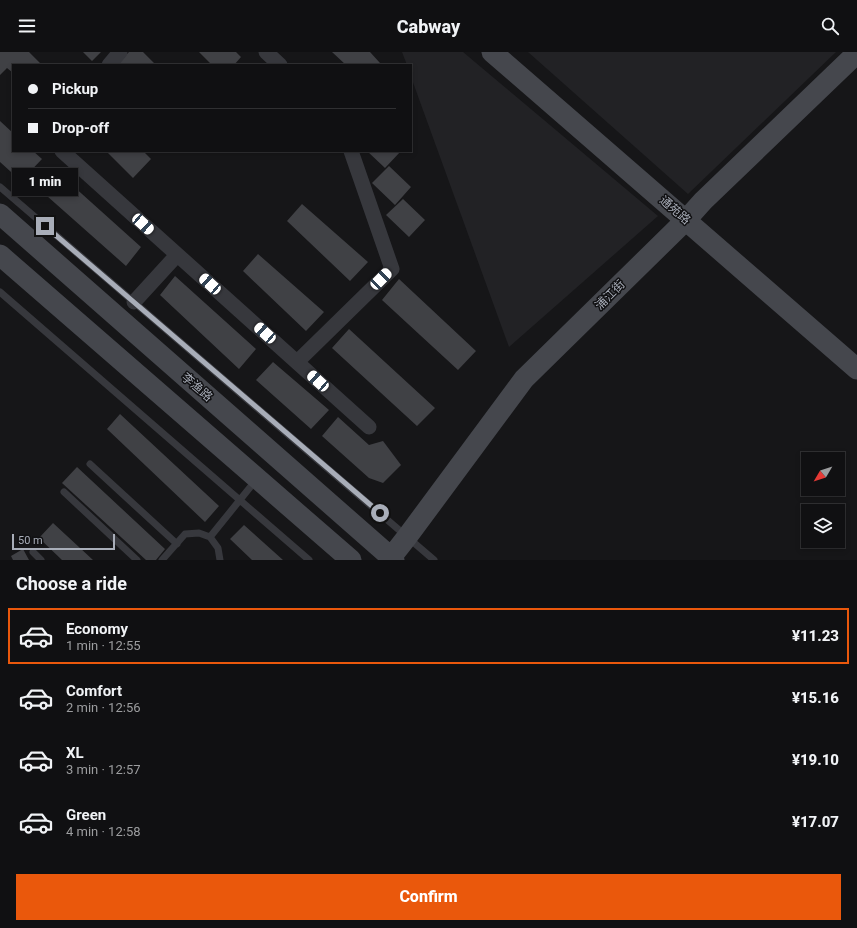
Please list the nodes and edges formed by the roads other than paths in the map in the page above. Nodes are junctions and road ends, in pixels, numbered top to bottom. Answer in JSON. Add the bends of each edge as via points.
{"nodes":[{"id":1,"x":120,"y":52,"type":"edge"},
{"id":2,"x":266,"y":52,"type":"edge"},
{"id":3,"x":492,"y":52,"type":"edge"},
{"id":4,"x":857,"y":53,"type":"edge"},
{"id":5,"x":110,"y":64,"type":"edge"},
{"id":6,"x":279,"y":64,"type":"edge"},
{"id":7,"x":63,"y":152,"type":"edge"},
{"id":8,"x":351,"y":152,"type":"edge"},
{"id":9,"x":0,"y":187,"type":"edge"},
{"id":10,"x":0,"y":214,"type":"edge"},
{"id":11,"x":686,"y":220,"type":"junction"},
{"id":12,"x":177,"y":255,"type":"junction"},
{"id":13,"x":0,"y":256,"type":"edge"},
{"id":14,"x":0,"y":292,"type":"edge"},
{"id":15,"x":134,"y":302,"type":"junction"},
{"id":16,"x":297,"y":362,"type":"junction"},
{"id":17,"x":857,"y":368,"type":"edge"},
{"id":18,"x":369,"y":427,"type":"dead end"},
{"id":19,"x":90,"y":464,"type":"dead end"},
{"id":20,"x":257,"y":479,"type":"junction"},
{"id":21,"x":64,"y":492,"type":"dead end"},
{"id":22,"x":240,"y":500,"type":"junction"},
{"id":23,"x":210,"y":537,"type":"junction"},
{"id":24,"x":407,"y":537,"type":"junction"},
{"id":25,"x":177,"y":544,"type":"junction"},
{"id":26,"x":33,"y":552,"type":"dead end"},
{"id":27,"x":391,"y":559,"type":"edge"},
{"id":28,"x":41,"y":560,"type":"edge"},
{"id":29,"x":137,"y":560,"type":"edge"},
{"id":30,"x":162,"y":560,"type":"edge"},
{"id":31,"x":220,"y":560,"type":"edge"},
{"id":32,"x":309,"y":560,"type":"edge"},
{"id":33,"x":351,"y":560,"type":"edge"},
{"id":34,"x":434,"y":560,"type":"edge"}],
"edges":[{"from":1,"to":5,"type":"street"},
{"from":2,"to":6,"type":"street"},
{"from":3,"to":11,"type":"street","name":"通苑路"},
{"from":4,"to":11,"type":"street","name":"浦江街"},
{"from":7,"to":12,"type":"street"},
{"from":8,"to":16,"type":"street","via":[[392,269]]},
{"from":9,"to":15,"type":"lane"},
{"from":10,"to":27,"type":"street","name":"李渔路"},
{"from":11,"to":17,"type":"street","name":"通苑路"},
{"from":11,"to":24,"type":"street","name":"浦江街","via":[[524,379]]},
{"from":12,"to":15,"type":"street"},
{"from":12,"to":16,"type":"street"},
{"from":13,"to":20,"type":"street"},
{"from":14,"to":22,"type":"lane"},
{"from":15,"to":24,"type":"lane"},
{"from":16,"to":18,"type":"street"},
{"from":19,"to":25,"type":"lane"},
{"from":20,"to":22,"type":"lane"},
{"from":20,"to":33,"type":"street"},
{"from":21,"to":29,"type":"lane"},
{"from":22,"to":23,"type":"lane"},
{"from":22,"to":32,"type":"lane"},
{"from":23,"to":25,"type":"lane","via":[[199,533],[185,534]]},
{"from":23,"to":31,"type":"lane","via":[[218,548]]},
{"from":24,"to":27,"type":"street","name":"浦江街"},
{"from":24,"to":34,"type":"lane"},
{"from":25,"to":30,"type":"lane"},
{"from":26,"to":28,"type":"lane"}]}
